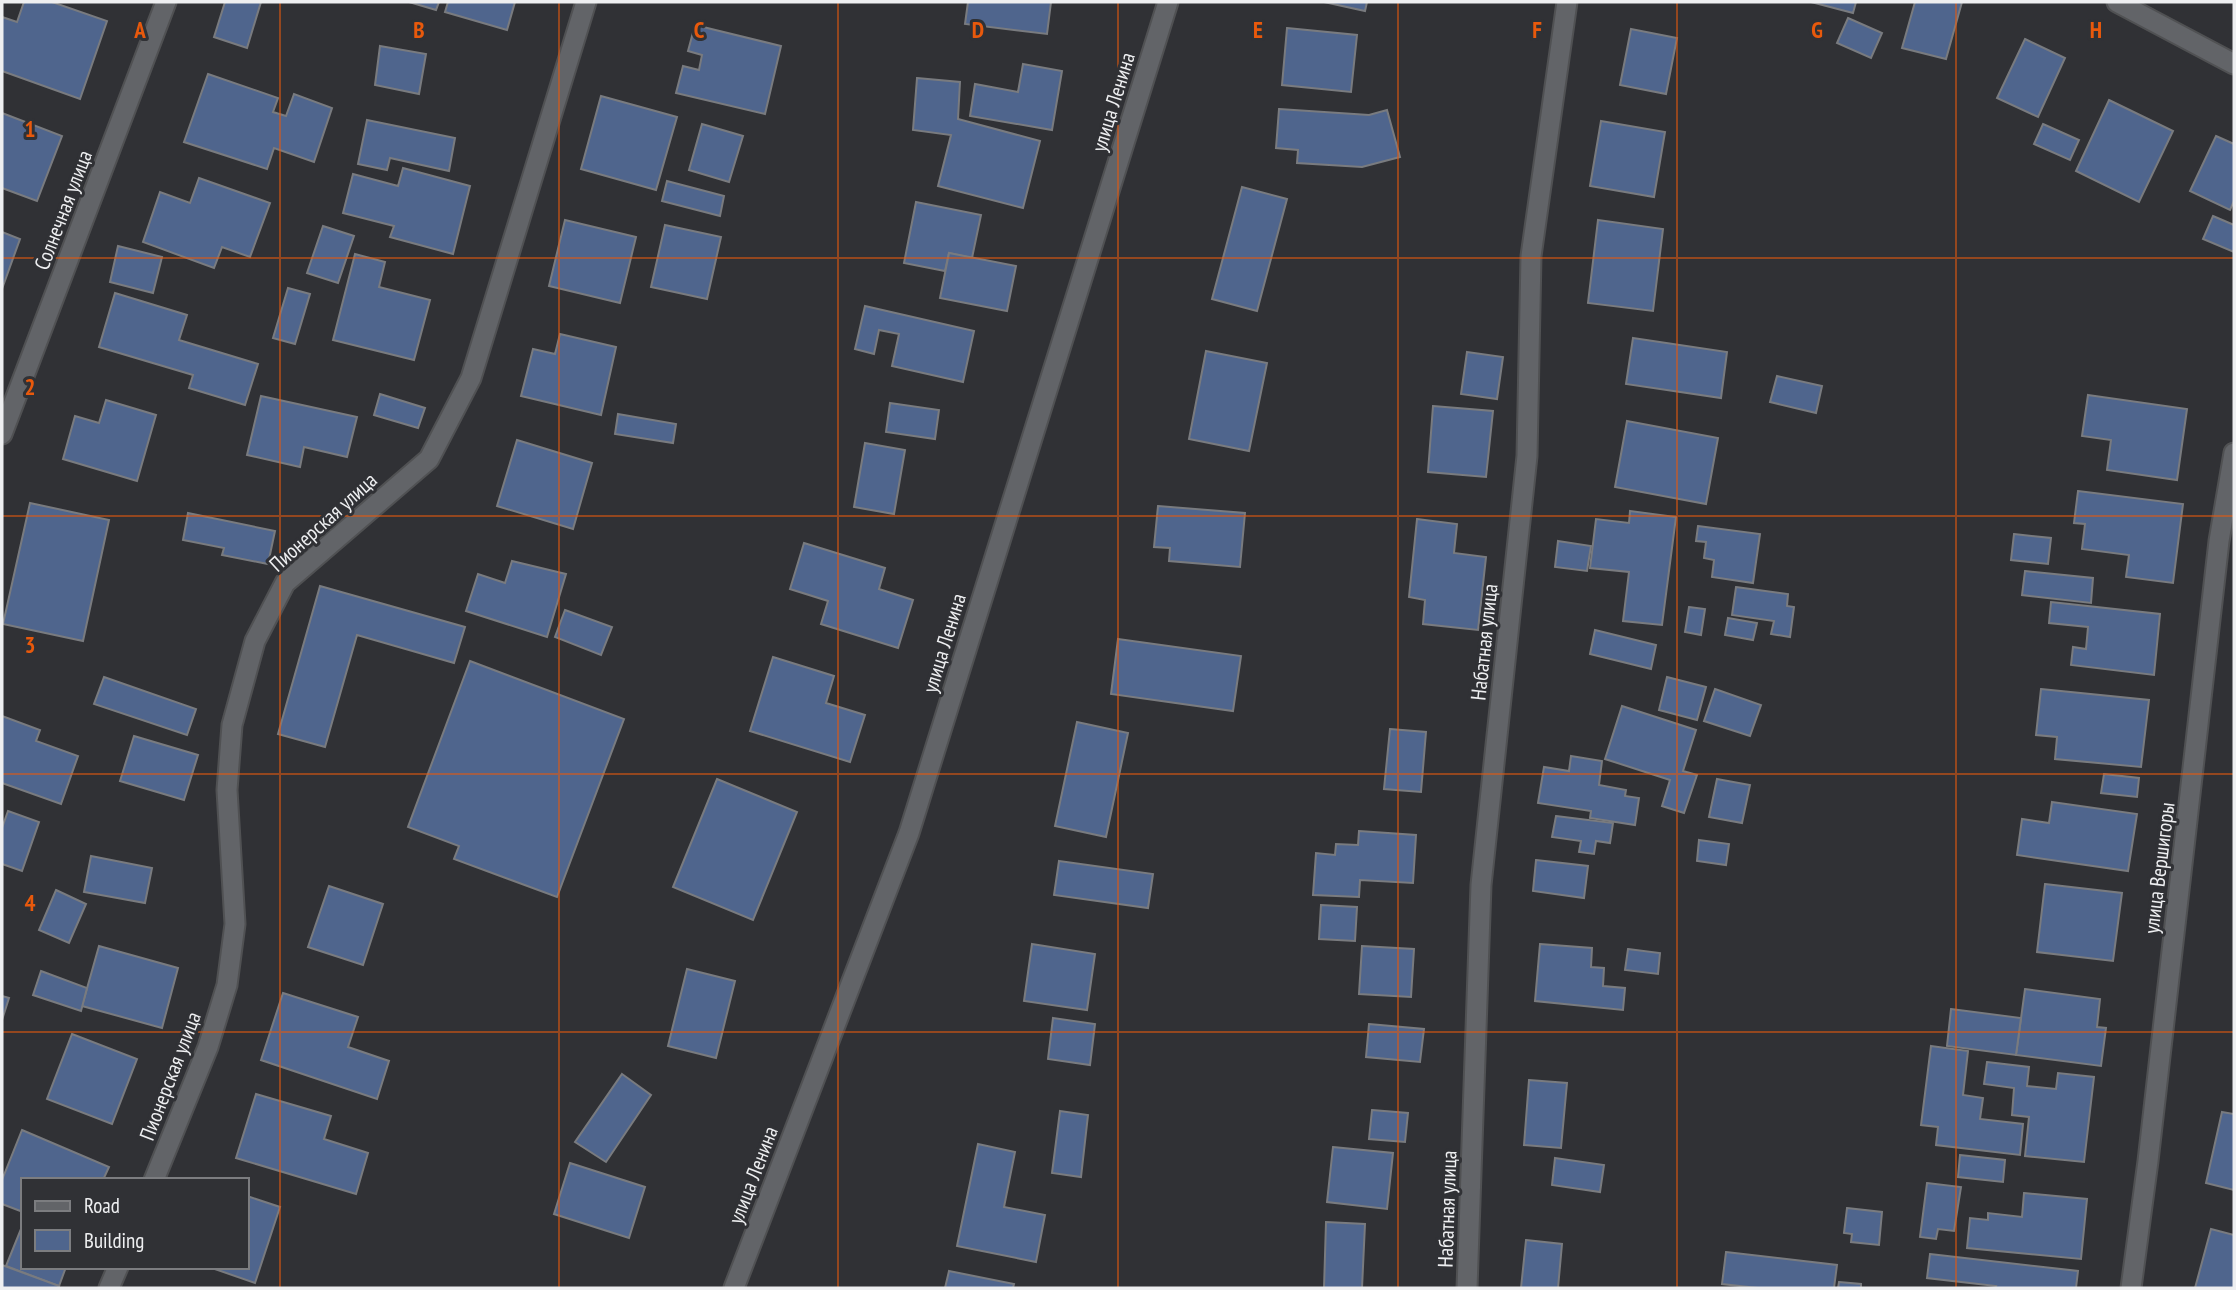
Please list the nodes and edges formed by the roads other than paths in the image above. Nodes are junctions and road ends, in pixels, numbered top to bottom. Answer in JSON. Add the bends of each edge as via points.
{"nodes":[{"id":1,"x":166,"y":2,"type":"edge"},
{"id":2,"x":586,"y":2,"type":"edge"},
{"id":3,"x":1168,"y":2,"type":"edge"},
{"id":4,"x":1567,"y":2,"type":"edge"},
{"id":5,"x":2117,"y":2,"type":"edge"},
{"id":6,"x":2234,"y":64,"type":"edge"},
{"id":7,"x":2,"y":434,"type":"edge"},
{"id":8,"x":2234,"y":453,"type":"edge"},
{"id":9,"x":2227,"y":542,"type":"edge"},
{"id":10,"x":155,"y":1178,"type":"edge"},
{"id":11,"x":117,"y":1269,"type":"edge"},
{"id":12,"x":109,"y":1288,"type":"edge"},
{"id":13,"x":734,"y":1288,"type":"edge"},
{"id":14,"x":1467,"y":1288,"type":"edge"},
{"id":15,"x":2131,"y":1288,"type":"edge"}],
"edges":[{"from":1,"to":7,"type":"street","name":"Солнечная улица"},
{"from":2,"to":10,"type":"street","name":"Пионерская улица","via":[[471,379],[429,460],[285,583],[255,641],[232,724],[227,790],[235,925],[227,985],[208,1047]]},
{"from":3,"to":13,"type":"street","name":"улица Ленина","via":[[909,833]]},
{"from":4,"to":14,"type":"street","name":"Набатная улица","via":[[1531,256],[1527,456],[1481,885]]},
{"from":5,"to":6,"type":"street"},
{"from":8,"to":9,"type":"street","name":"улица Вершигоры"},
{"from":9,"to":15,"type":"street","name":"улица Вершигоры"},
{"from":11,"to":12,"type":"street"}]}
